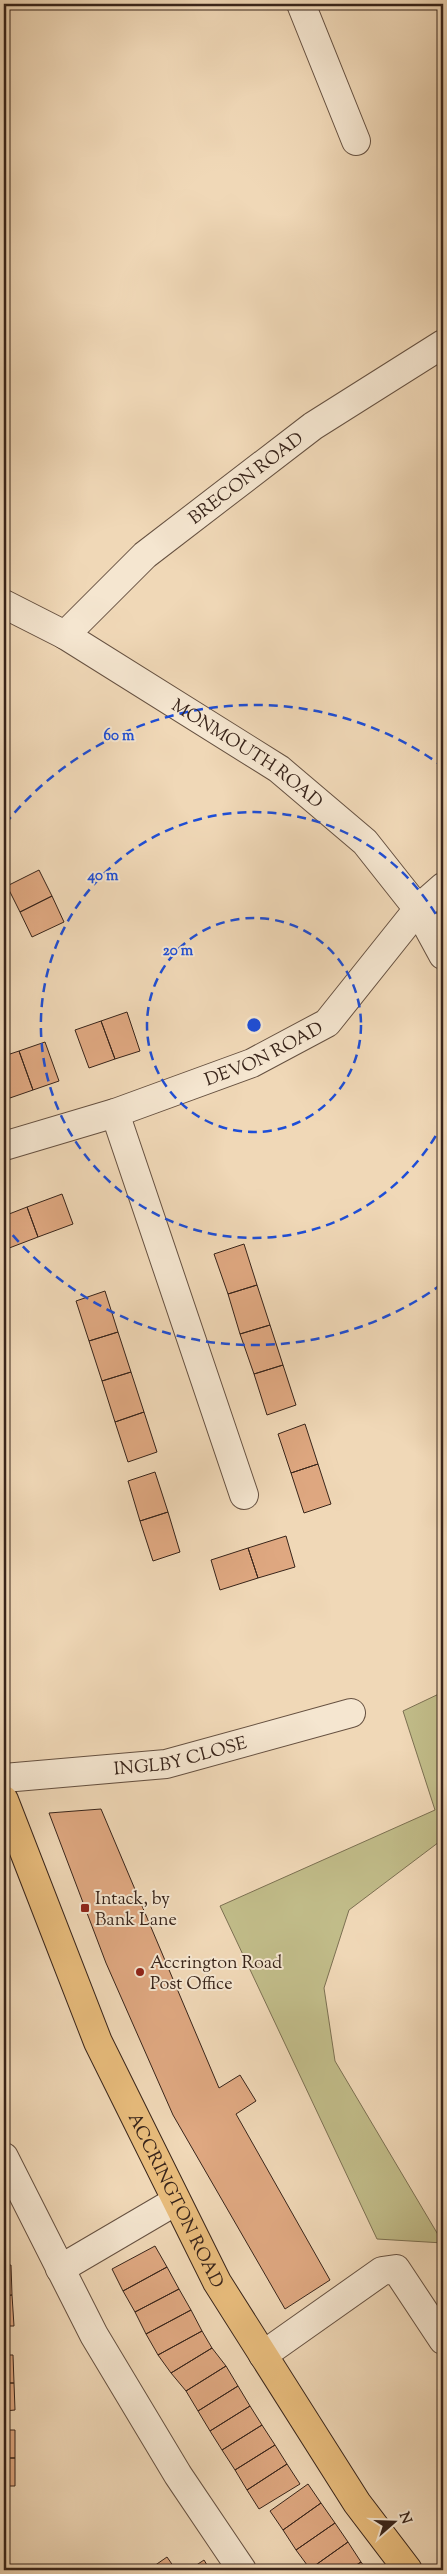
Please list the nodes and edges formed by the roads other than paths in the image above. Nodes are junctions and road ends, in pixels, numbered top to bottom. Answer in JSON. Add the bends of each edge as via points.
{"nodes":[{"id":1,"x":301,"y":4,"type":"edge"},
{"id":2,"x":356,"y":141,"type":"dead end"},
{"id":3,"x":443,"y":344,"type":"edge"},
{"id":4,"x":4,"y":604,"type":"edge"},
{"id":5,"x":66,"y":635,"type":"junction"},
{"id":6,"x":443,"y":887,"type":"edge"},
{"id":7,"x":418,"y":909,"type":"junction"},
{"id":8,"x":443,"y":955,"type":"edge"},
{"id":9,"x":115,"y":1113,"type":"junction"},
{"id":10,"x":4,"y":1146,"type":"edge"},
{"id":11,"x":244,"y":1495,"type":"dead end"},
{"id":12,"x":351,"y":1713,"type":"dead end"},
{"id":13,"x":4,"y":1778,"type":"edge"},
{"id":14,"x":4,"y":1800,"type":"edge"},
{"id":15,"x":4,"y":2156,"type":"edge"},
{"id":16,"x":176,"y":2201,"type":"junction"},
{"id":17,"x":60,"y":2269,"type":"junction"},
{"id":18,"x":443,"y":2340,"type":"edge"},
{"id":19,"x":263,"y":2355,"type":"junction"},
{"id":20,"x":242,"y":2570,"type":"edge"},
{"id":21,"x":408,"y":2570,"type":"edge"}],
"edges":[{"from":1,"to":2,"type":"street"},
{"from":3,"to":5,"type":"street","name":"BRECON ROAD","via":[[298,437],[145,556]]},
{"from":4,"to":5,"type":"street","name":"MONMOUTH ROAD"},
{"from":5,"to":7,"type":"street","name":"MONMOUTH ROAD","via":[[279,769],[365,842]]},
{"from":6,"to":7,"type":"street","name":"DEVON ROAD"},
{"from":7,"to":8,"type":"street","name":"MONMOUTH ROAD"},
{"from":7,"to":9,"type":"street","name":"DEVON ROAD","via":[[327,1023],[252,1064]]},
{"from":9,"to":10,"type":"street","name":"DEVON ROAD"},
{"from":9,"to":11,"type":"street"},
{"from":12,"to":13,"type":"street","name":"INGLBY CLOSE","via":[[166,1764]]},
{"from":14,"to":16,"type":"main road","name":"ACCRINGTON ROAD","via":[[98,2042]]},
{"from":15,"to":17,"type":"street"},
{"from":16,"to":17,"type":"street"},
{"from":16,"to":19,"type":"main road","name":"ACCRINGTON ROAD","via":[[217,2282]]},
{"from":17,"to":20,"type":"street","via":[[94,2335],[178,2475]]},
{"from":18,"to":19,"type":"street","via":[[396,2269],[382,2271]]},
{"from":19,"to":21,"type":"main road","name":"ACCRINGTON ROAD","via":[[357,2504]]}]}
